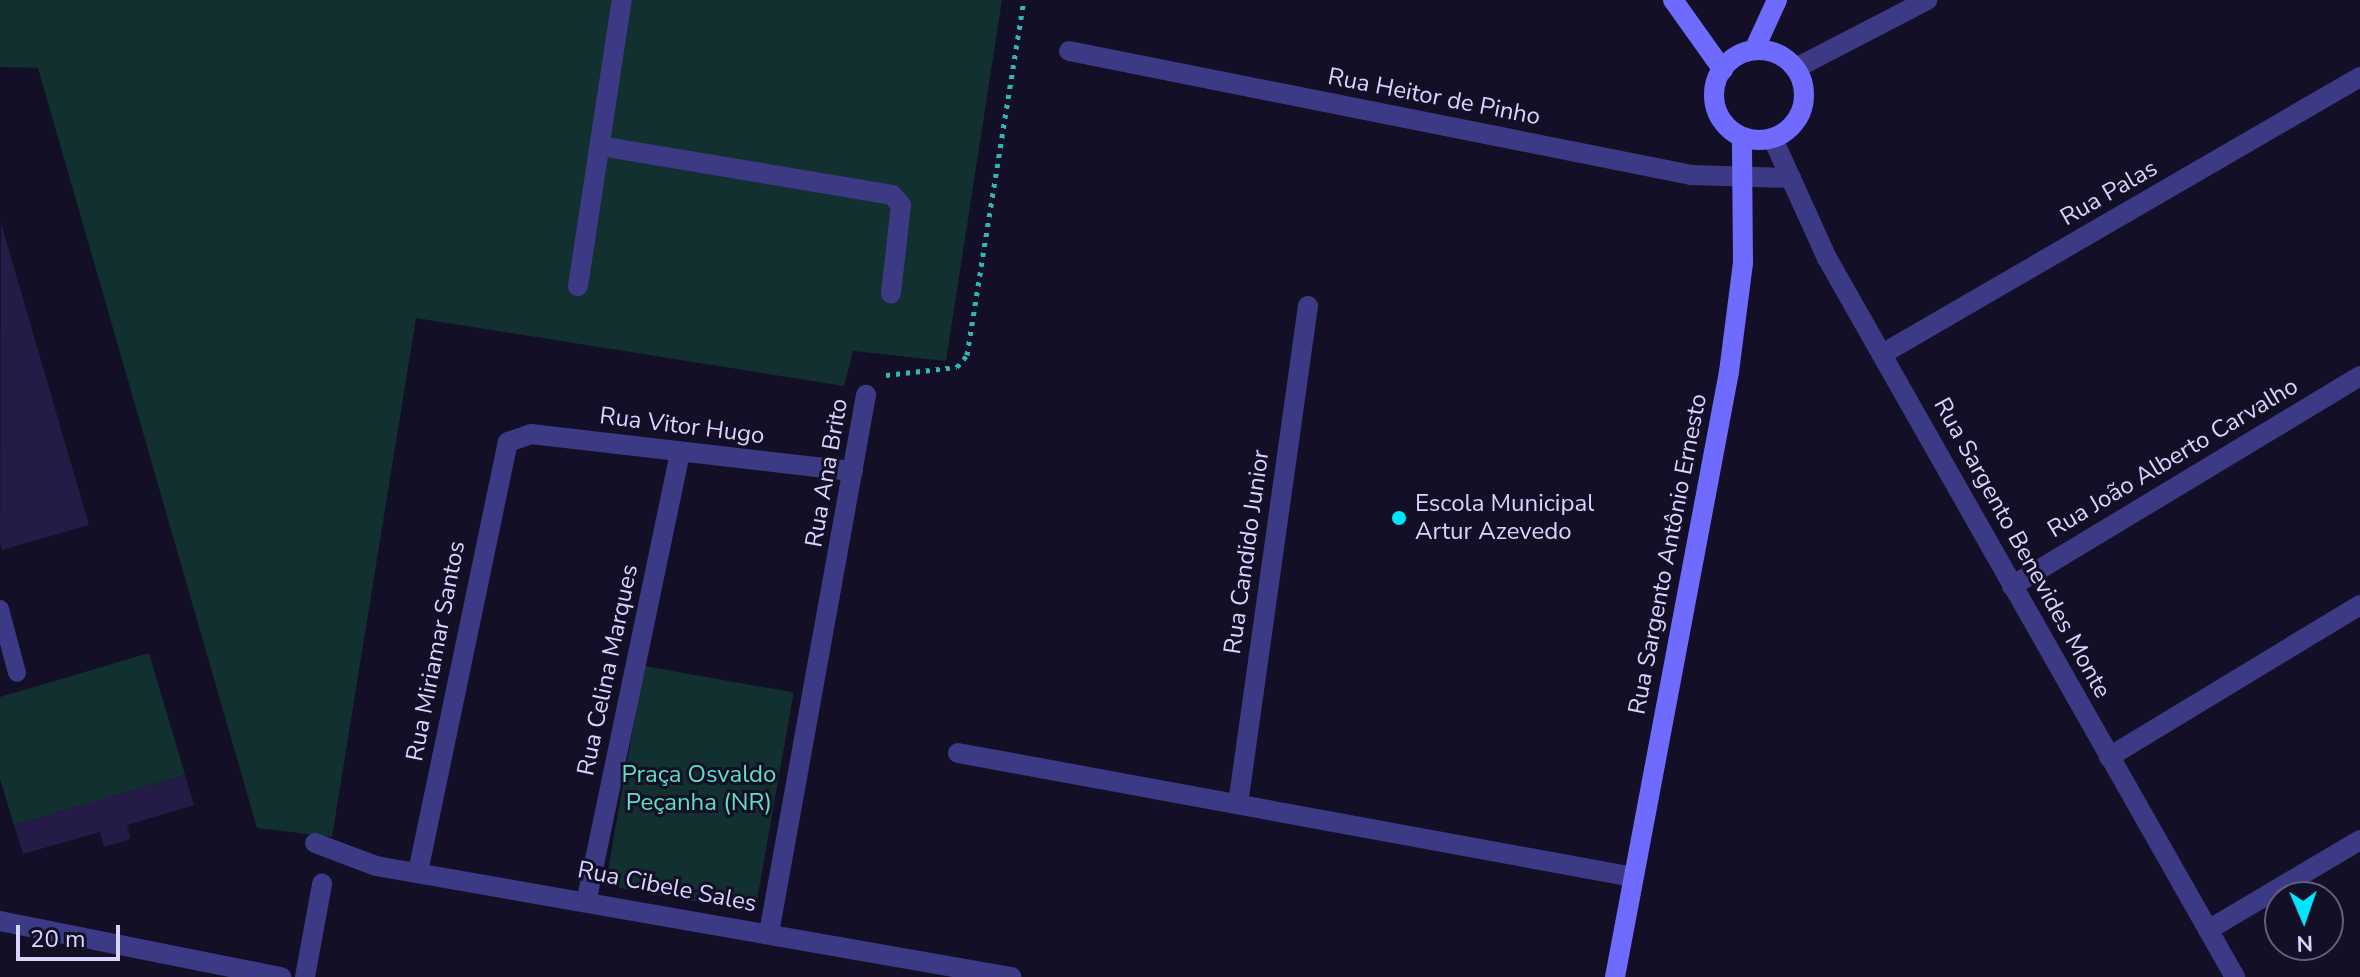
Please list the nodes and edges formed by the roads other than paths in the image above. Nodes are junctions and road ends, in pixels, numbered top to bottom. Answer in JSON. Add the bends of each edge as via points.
{"nodes":[{"id":1,"x":622,"y":0,"type":"edge"},
{"id":2,"x":1673,"y":0,"type":"edge"},
{"id":3,"x":1777,"y":0,"type":"edge"},
{"id":4,"x":1927,"y":0,"type":"edge"},
{"id":5,"x":1755,"y":48,"type":"junction"},
{"id":6,"x":1069,"y":51,"type":"dead end"},
{"id":7,"x":1796,"y":68,"type":"junction"},
{"id":8,"x":1723,"y":70,"type":"junction"},
{"id":9,"x":2360,"y":77,"type":"edge"},
{"id":10,"x":1742,"y":139,"type":"junction"},
{"id":11,"x":1773,"y":139,"type":"junction"},
{"id":12,"x":600,"y":146,"type":"junction"},
{"id":13,"x":1742,"y":176,"type":"junction"},
{"id":14,"x":1791,"y":178,"type":"junction"},
{"id":15,"x":578,"y":286,"type":"dead end"},
{"id":16,"x":891,"y":293,"type":"dead end"},
{"id":17,"x":1308,"y":306,"type":"dead end"},
{"id":18,"x":1884,"y":353,"type":"junction"},
{"id":19,"x":2360,"y":376,"type":"edge"},
{"id":20,"x":866,"y":395,"type":"road end"},
{"id":21,"x":508,"y":442,"type":"joint"},
{"id":22,"x":680,"y":452,"type":"junction"},
{"id":23,"x":853,"y":471,"type":"junction"},
{"id":24,"x":2012,"y":586,"type":"junction"},
{"id":25,"x":2360,"y":605,"type":"edge"},
{"id":26,"x":0,"y":609,"type":"edge"},
{"id":27,"x":17,"y":673,"type":"dead end"},
{"id":28,"x":958,"y":753,"type":"dead end"},
{"id":29,"x":2109,"y":757,"type":"junction"},
{"id":30,"x":1238,"y":804,"type":"junction"},
{"id":31,"x":2360,"y":840,"type":"edge"},
{"id":32,"x":315,"y":843,"type":"dead end"},
{"id":33,"x":418,"y":872,"type":"junction"},
{"id":34,"x":1633,"y":877,"type":"junction"},
{"id":35,"x":322,"y":884,"type":"dead end"},
{"id":36,"x":587,"y":898,"type":"junction"},
{"id":37,"x":0,"y":921,"type":"edge"},
{"id":38,"x":2208,"y":930,"type":"junction"},
{"id":39,"x":769,"y":933,"type":"junction"},
{"id":40,"x":281,"y":977,"type":"edge"},
{"id":41,"x":305,"y":977,"type":"edge"},
{"id":42,"x":1011,"y":977,"type":"edge"},
{"id":43,"x":1615,"y":977,"type":"edge"},
{"id":44,"x":2235,"y":977,"type":"edge"}],
"edges":[{"from":1,"to":12,"type":"street"},
{"from":2,"to":8,"type":"street"},
{"from":3,"to":5,"type":"street"},
{"from":4,"to":7,"type":"street"},
{"from":5,"to":7,"type":"street","via":[[1770,47]]},
{"from":5,"to":8,"type":"street"},
{"from":6,"to":13,"type":"street","name":"Rua Heitor de Pinho","via":[[1691,175]]},
{"from":7,"to":11,"type":"street","via":[[1803,100],[1798,117]]},
{"from":8,"to":10,"type":"street","via":[[1716,101]]},
{"from":9,"to":18,"type":"street","name":"Rua Palas"},
{"from":10,"to":11,"type":"street"},
{"from":10,"to":13,"type":"street","name":"Rua Sargento Antônio Ernesto"},
{"from":11,"to":14,"type":"street","name":"Rua Sargento Benevides Monte"},
{"from":12,"to":15,"type":"street"},
{"from":12,"to":16,"type":"street","via":[[892,195],[901,205]]},
{"from":13,"to":14,"type":"street","name":"Rua Heitor de Pinho"},
{"from":13,"to":34,"type":"street","name":"Rua Sargento Antônio Ernesto","via":[[1743,263],[1729,372]]},
{"from":14,"to":18,"type":"street","name":"Rua Sargento Benevides Monte"},
{"from":17,"to":30,"type":"street","name":"Rua Candido Junior"},
{"from":18,"to":24,"type":"street","name":"Rua Sargento Benevides Monte"},
{"from":19,"to":24,"type":"street","name":"Rua João Alberto Carvalho"},
{"from":20,"to":23,"type":"street","name":"Rua Ana Brito"},
{"from":21,"to":22,"type":"street","name":"Rua Vitor Hugo","via":[[531,434]]},
{"from":21,"to":33,"type":"street","name":"Rua Miriamar Santos"},
{"from":22,"to":23,"type":"street","name":"Rua Vitor Hugo"},
{"from":22,"to":36,"type":"street","name":"Rua Celina Marques"},
{"from":23,"to":39,"type":"street","name":"Rua Ana Brito"},
{"from":24,"to":29,"type":"street","name":"Rua Sargento Benevides Monte"},
{"from":25,"to":29,"type":"street"},
{"from":26,"to":27,"type":"lane"},
{"from":28,"to":30,"type":"street"},
{"from":29,"to":38,"type":"street","name":"Rua Sargento Benevides Monte"},
{"from":30,"to":34,"type":"street"},
{"from":31,"to":38,"type":"street"},
{"from":32,"to":33,"type":"street","name":"Rua Cibele Sales","via":[[376,866]]},
{"from":33,"to":36,"type":"street","name":"Rua Cibele Sales"},
{"from":34,"to":43,"type":"street","name":"Rua Sargento Antônio Ernesto"},
{"from":35,"to":41,"type":"street"},
{"from":36,"to":39,"type":"street","name":"Rua Cibele Sales"},
{"from":37,"to":40,"type":"street"},
{"from":38,"to":44,"type":"street","name":"Rua Sargento Benevides Monte"},
{"from":39,"to":42,"type":"street","name":"Rua Cibele Sales"}]}
